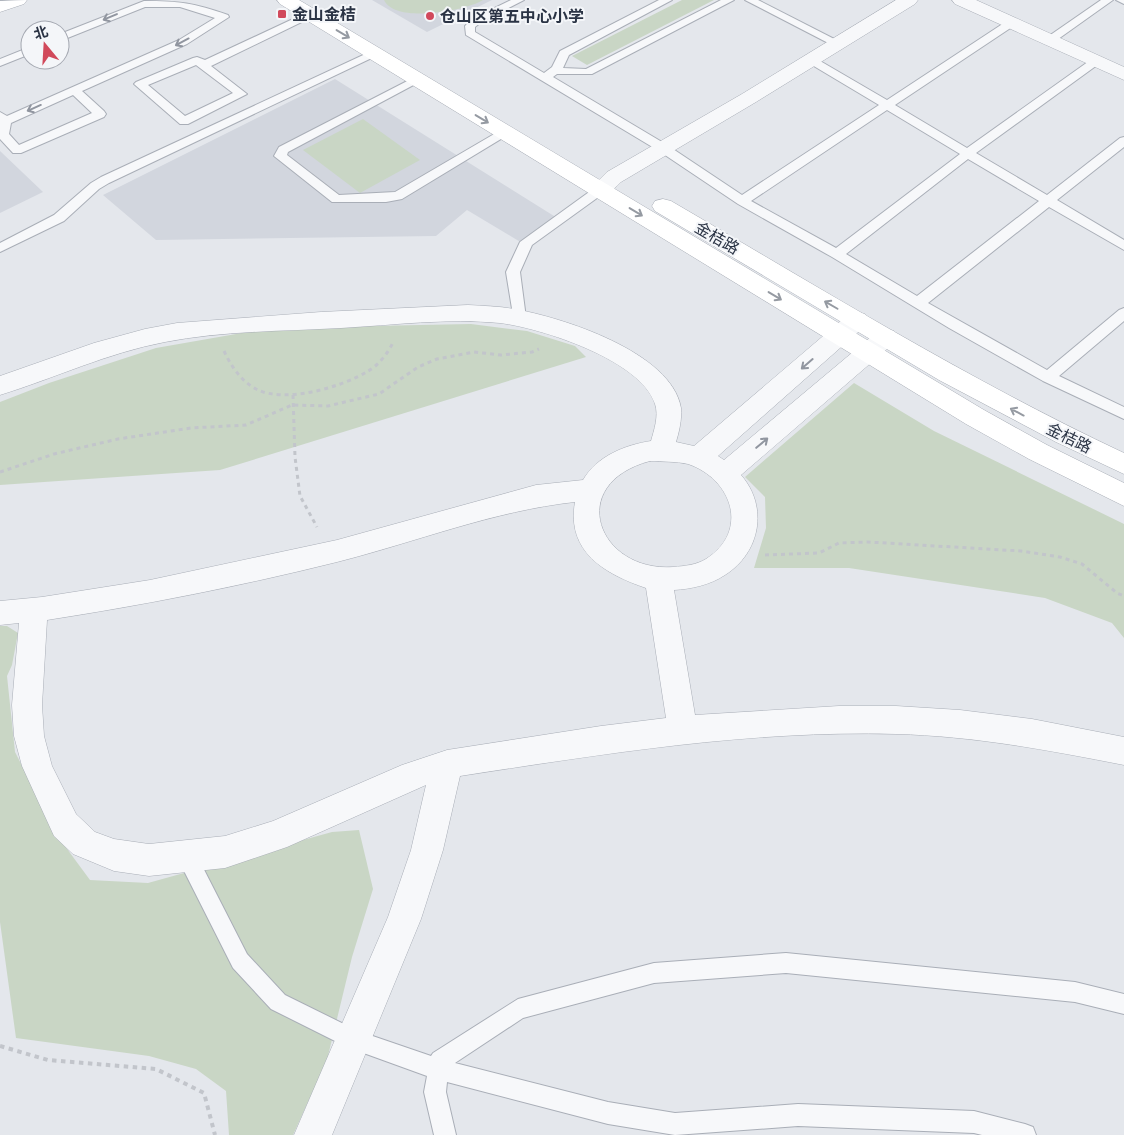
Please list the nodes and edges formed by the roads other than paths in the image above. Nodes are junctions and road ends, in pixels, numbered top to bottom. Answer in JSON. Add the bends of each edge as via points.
{"nodes":[{"id":1,"x":18,"y":0,"type":"edge"},
{"id":2,"x":286,"y":0,"type":"edge"},
{"id":3,"x":519,"y":0,"type":"edge"},
{"id":4,"x":667,"y":0,"type":"edge"},
{"id":5,"x":729,"y":0,"type":"edge"},
{"id":6,"x":750,"y":0,"type":"edge"},
{"id":7,"x":909,"y":0,"type":"edge"},
{"id":8,"x":961,"y":0,"type":"edge"},
{"id":9,"x":1108,"y":0,"type":"edge"},
{"id":10,"x":0,"y":7,"type":"edge"},
{"id":11,"x":313,"y":7,"type":"edge"},
{"id":12,"x":1011,"y":22,"type":"junction"},
{"id":13,"x":70,"y":34,"type":"edge"},
{"id":14,"x":1050,"y":40,"type":"junction"},
{"id":15,"x":838,"y":44,"type":"junction"},
{"id":16,"x":374,"y":53,"type":"junction"},
{"id":17,"x":20,"y":54,"type":"edge"},
{"id":18,"x":811,"y":60,"type":"junction"},
{"id":19,"x":1096,"y":61,"type":"junction"},
{"id":20,"x":0,"y":63,"type":"edge"},
{"id":21,"x":204,"y":65,"type":"junction"},
{"id":22,"x":550,"y":74,"type":"junction"},
{"id":23,"x":1124,"y":74,"type":"edge"},
{"id":24,"x":417,"y":79,"type":"junction"},
{"id":25,"x":74,"y":90,"type":"junction"},
{"id":26,"x":885,"y":104,"type":"junction"},
{"id":27,"x":3,"y":119,"type":"edge"},
{"id":28,"x":505,"y":133,"type":"junction"},
{"id":29,"x":1124,"y":141,"type":"edge"},
{"id":30,"x":663,"y":148,"type":"junction"},
{"id":31,"x":968,"y":153,"type":"junction"},
{"id":32,"x":607,"y":184,"type":"junction"},
{"id":33,"x":1048,"y":200,"type":"junction"},
{"id":34,"x":742,"y":201,"type":"junction"},
{"id":35,"x":1124,"y":246,"type":"edge"},
{"id":36,"x":0,"y":248,"type":"edge"},
{"id":37,"x":837,"y":254,"type":"junction"},
{"id":38,"x":918,"y":303,"type":"junction"},
{"id":39,"x":1124,"y":313,"type":"edge"},
{"id":40,"x":519,"y":318,"type":"junction"},
{"id":41,"x":849,"y":328,"type":"junction"},
{"id":42,"x":877,"y":345,"type":"junction"},
{"id":43,"x":1048,"y":377,"type":"junction"},
{"id":44,"x":0,"y":386,"type":"edge"},
{"id":45,"x":1124,"y":413,"type":"edge"},
{"id":46,"x":662,"y":452,"type":"junction"},
{"id":47,"x":698,"y":458,"type":"junction"},
{"id":48,"x":1124,"y":464,"type":"edge"},
{"id":49,"x":725,"y":474,"type":"junction"},
{"id":50,"x":591,"y":490,"type":"junction"},
{"id":51,"x":1124,"y":495,"type":"edge"},
{"id":52,"x":658,"y":579,"type":"junction"},
{"id":53,"x":34,"y":610,"type":"junction"},
{"id":54,"x":0,"y":613,"type":"edge"},
{"id":55,"x":683,"y":731,"type":"junction"},
{"id":56,"x":1124,"y":752,"type":"edge"},
{"id":57,"x":447,"y":764,"type":"junction"},
{"id":58,"x":187,"y":857,"type":"junction"},
{"id":59,"x":1124,"y":1004,"type":"edge"},
{"id":60,"x":354,"y":1040,"type":"junction"},
{"id":61,"x":438,"y":1069,"type":"junction"},
{"id":62,"x":682,"y":1130,"type":"edge"},
{"id":63,"x":313,"y":1135,"type":"edge"},
{"id":64,"x":445,"y":1135,"type":"edge"},
{"id":65,"x":1025,"y":1135,"type":"edge"}],
"edges":[{"from":1,"to":10,"type":"main road"},
{"from":2,"to":11,"type":"main road"},
{"from":3,"to":22,"type":"lane","via":[[476,21],[470,26],[470,33]]},
{"from":4,"to":22,"type":"lane","via":[[564,53]]},
{"from":5,"to":22,"type":"lane","via":[[588,72]]},
{"from":6,"to":15,"type":"lane"},
{"from":7,"to":15,"type":"street"},
{"from":8,"to":12,"type":"street"},
{"from":9,"to":14,"type":"lane"},
{"from":11,"to":16,"type":"main road","one_way":true},
{"from":11,"to":21,"type":"lane"},
{"from":11,"to":32,"type":"main road"},
{"from":12,"to":14,"type":"street"},
{"from":12,"to":26,"type":"lane"},
{"from":13,"to":25,"type":"lane","via":[[144,4],[180,4],[224,17],[183,42]]},
{"from":14,"to":19,"type":"street"},
{"from":15,"to":18,"type":"street"},
{"from":16,"to":24,"type":"main road"},
{"from":16,"to":36,"type":"lane","via":[[105,180],[59,218]]},
{"from":17,"to":20,"type":"lane"},
{"from":18,"to":26,"type":"lane"},
{"from":18,"to":30,"type":"street"},
{"from":19,"to":23,"type":"street"},
{"from":19,"to":31,"type":"lane"},
{"from":21,"to":21,"type":"lane","via":[[242,94],[184,121],[140,84],[197,60]]},
{"from":22,"to":30,"type":"lane"},
{"from":24,"to":28,"type":"main road","one_way":true},
{"from":24,"to":28,"type":"lane","via":[[283,150],[280,156],[336,198],[386,198],[398,196]]},
{"from":25,"to":27,"type":"lane","one_way":true},
{"from":25,"to":27,"type":"lane","via":[[100,114],[17,150],[2,135]]},
{"from":26,"to":31,"type":"lane"},
{"from":26,"to":34,"type":"lane"},
{"from":28,"to":32,"type":"main road"},
{"from":29,"to":33,"type":"lane"},
{"from":30,"to":32,"type":"street"},
{"from":30,"to":34,"type":"lane"},
{"from":31,"to":33,"type":"lane"},
{"from":31,"to":37,"type":"lane"},
{"from":32,"to":40,"type":"lane","via":[[527,242],[513,272]]},
{"from":32,"to":41,"type":"main road"},
{"from":33,"to":35,"type":"lane"},
{"from":33,"to":38,"type":"lane"},
{"from":34,"to":37,"type":"lane"},
{"from":37,"to":38,"type":"lane"},
{"from":38,"to":43,"type":"lane"},
{"from":39,"to":43,"type":"lane"},
{"from":40,"to":44,"type":"street","via":[[486,315],[397,317],[166,333],[96,351]]},
{"from":40,"to":46,"type":"street","via":[[576,334],[650,375],[668,406]]},
{"from":41,"to":42,"type":"main road"},
{"from":41,"to":47,"type":"street","one_way":true},
{"from":48,"to":42,"type":"main road","name":"金桔路","one_way":true},
{"from":49,"to":42,"type":"street","one_way":true},
{"from":42,"to":51,"type":"main road","via":[[983,422]]},
{"from":43,"to":45,"type":"lane"},
{"from":46,"to":47,"type":"street","via":[[675,451]]},
{"from":46,"to":50,"type":"street","via":[[650,451],[627,457],[607,468]]},
{"from":47,"to":49,"type":"street"},
{"from":49,"to":52,"type":"street","via":[[736,486],[744,505],[746,526],[739,546],[723,564],[699,576],[672,581]]},
{"from":50,"to":52,"type":"street","via":[[586,505],[587,528],[598,548],[618,566]]},
{"from":50,"to":53,"type":"street","via":[[536,496],[332,552],[150,592]]},
{"from":52,"to":55,"type":"street"},
{"from":53,"to":54,"type":"street"},
{"from":53,"to":58,"type":"street","via":[[28,676],[29,736],[46,787],[65,825],[84,843],[114,855],[149,860]]},
{"from":55,"to":56,"type":"street","via":[[839,720],[896,720],[1032,733]]},
{"from":55,"to":57,"type":"street"},
{"from":57,"to":58,"type":"street","via":[[413,775],[276,836],[225,852]]},
{"from":57,"to":60,"type":"street","via":[[424,859],[404,919]]},
{"from":58,"to":60,"type":"lane","via":[[240,961],[278,1002]]},
{"from":59,"to":61,"type":"lane","via":[[1075,992],[786,963],[654,973],[518,1009],[440,1060]]},
{"from":60,"to":61,"type":"lane"},
{"from":60,"to":63,"type":"street"},
{"from":61,"to":62,"type":"lane"},
{"from":61,"to":64,"type":"lane","via":[[435,1092]]},
{"from":62,"to":65,"type":"lane","via":[[798,1115],[974,1122]]}]}
